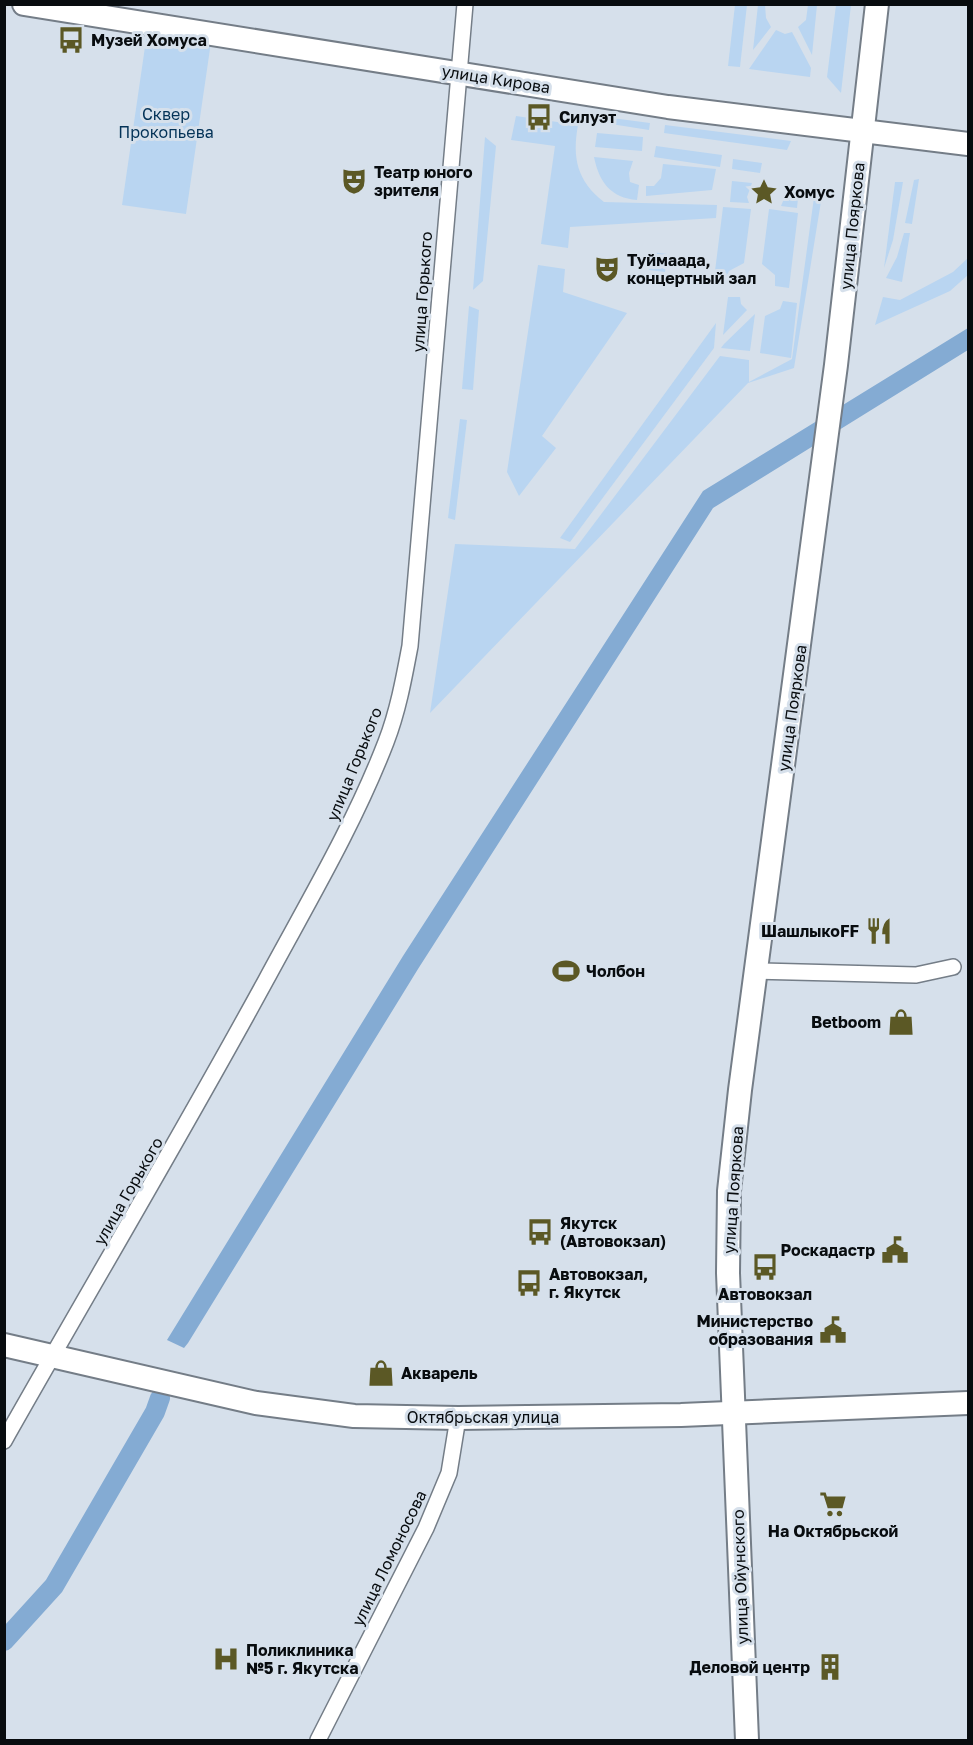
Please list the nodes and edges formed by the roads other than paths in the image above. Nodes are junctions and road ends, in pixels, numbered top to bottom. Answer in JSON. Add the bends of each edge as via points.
{"nodes":[{"id":1,"x":24,"y":4,"type":"edge"},
{"id":2,"x":465,"y":4,"type":"edge"},
{"id":3,"x":877,"y":4,"type":"edge"},
{"id":4,"x":458,"y":73,"type":"junction"},
{"id":5,"x":863,"y":130,"type":"junction"},
{"id":6,"x":969,"y":144,"type":"edge"},
{"id":7,"x":953,"y":968,"type":"dead end"},
{"id":8,"x":757,"y":970,"type":"junction"},
{"id":9,"x":4,"y":1345,"type":"edge"},
{"id":10,"x":52,"y":1357,"type":"junction"},
{"id":11,"x":969,"y":1403,"type":"edge"},
{"id":12,"x":732,"y":1413,"type":"junction"},
{"id":13,"x":458,"y":1418,"type":"junction"},
{"id":14,"x":4,"y":1441,"type":"edge"},
{"id":15,"x":318,"y":1740,"type":"edge"},
{"id":16,"x":747,"y":1740,"type":"edge"}],
"edges":[{"from":1,"to":4,"type":"main road","name":"улица Кирова"},
{"from":2,"to":4,"type":"street","name":"улица Горького"},
{"from":3,"to":5,"type":"main road","name":"улица Пояркова"},
{"from":4,"to":5,"type":"main road","name":"улица Кирова","via":[[668,107]]},
{"from":4,"to":10,"type":"street","name":"улица Горького","via":[[410,646],[387,741],[354,818],[258,995],[146,1198]]},
{"from":5,"to":6,"type":"main road","name":"улица Кирова"},
{"from":5,"to":8,"type":"main road","name":"улица Пояркова"},
{"from":7,"to":8,"type":"street","via":[[916,975]]},
{"from":8,"to":12,"type":"main road","name":"улица Пояркова","via":[[729,1191]]},
{"from":9,"to":10,"type":"main road","name":"Октябрьская улица"},
{"from":10,"to":13,"type":"main road","name":"Октябрьская улица","via":[[256,1402],[354,1416]]},
{"from":10,"to":14,"type":"street","name":"улица Горького"},
{"from":11,"to":12,"type":"main road","name":"Октябрьская улица"},
{"from":12,"to":13,"type":"main road","name":"Октябрьская улица"},
{"from":12,"to":16,"type":"main road","name":"улица Ойунского"},
{"from":13,"to":15,"type":"street","name":"улица Ломоносова","via":[[449,1473],[426,1528]]}]}
